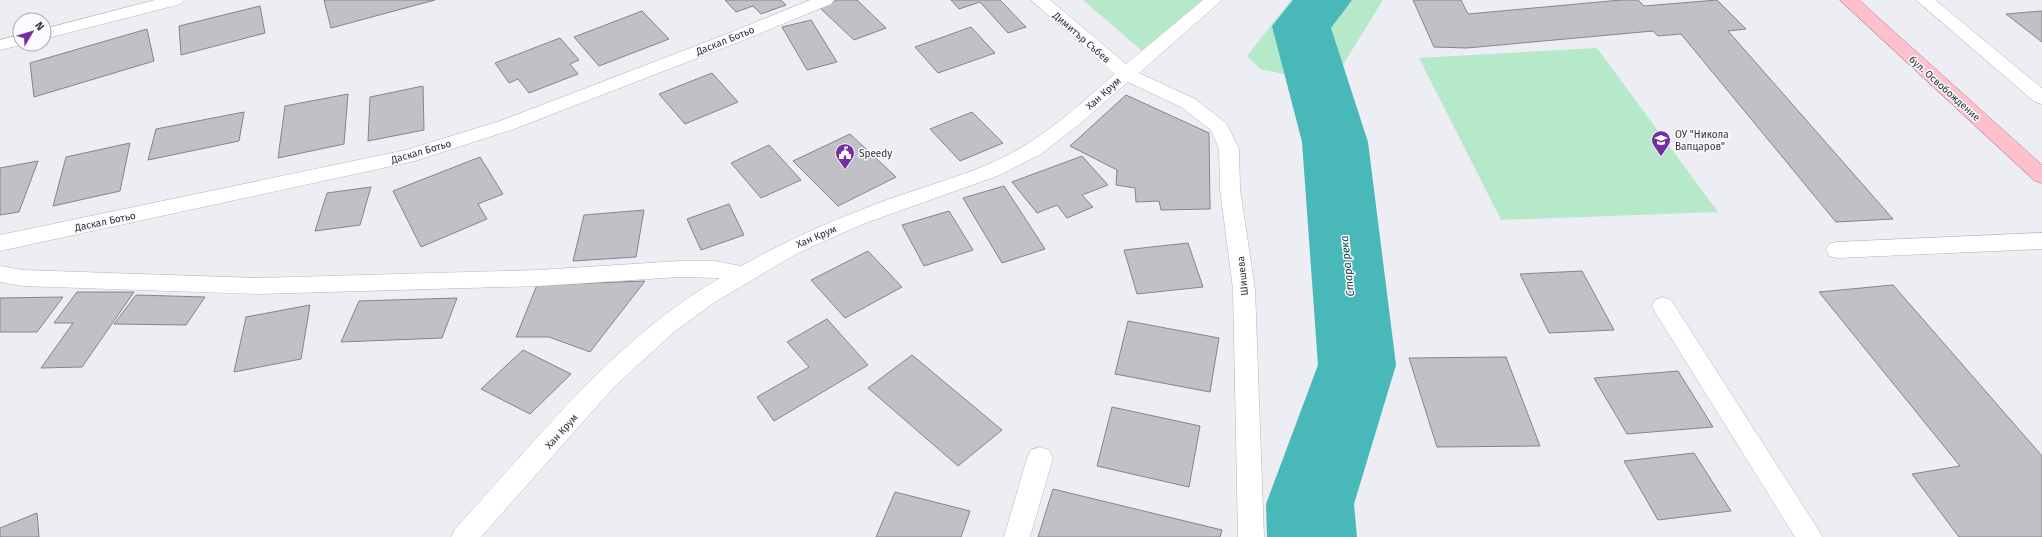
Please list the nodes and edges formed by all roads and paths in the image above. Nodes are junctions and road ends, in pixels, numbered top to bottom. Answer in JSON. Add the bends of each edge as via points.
{"nodes":[{"id":1,"x":175,"y":0,"type":"edge"},
{"id":2,"x":825,"y":0,"type":"edge"},
{"id":3,"x":1040,"y":0,"type":"edge"},
{"id":4,"x":1213,"y":0,"type":"edge"},
{"id":5,"x":1848,"y":0,"type":"edge"},
{"id":6,"x":1925,"y":0,"type":"edge"},
{"id":7,"x":52,"y":32,"type":"edge"},
{"id":8,"x":12,"y":42,"type":"edge"},
{"id":9,"x":0,"y":45,"type":"edge"},
{"id":10,"x":1125,"y":73,"type":"junction"},
{"id":11,"x":2042,"y":98,"type":"edge"},
{"id":12,"x":2042,"y":176,"type":"edge"},
{"id":13,"x":2042,"y":241,"type":"edge"},
{"id":14,"x":0,"y":243,"type":"edge"},
{"id":15,"x":1837,"y":250,"type":"dead end"},
{"id":16,"x":0,"y":274,"type":"edge"},
{"id":17,"x":743,"y":275,"type":"junction"},
{"id":18,"x":1663,"y":306,"type":"dead end"},
{"id":19,"x":1040,"y":458,"type":"dead end"},
{"id":20,"x":464,"y":537,"type":"edge"},
{"id":21,"x":1017,"y":537,"type":"edge"},
{"id":22,"x":1251,"y":537,"type":"edge"},
{"id":23,"x":1810,"y":537,"type":"edge"}],
"edges":[{"from":1,"to":7,"type":"street"},
{"from":2,"to":14,"type":"street","name":"Даскал Ботьо","via":[[507,125],[408,156]]},
{"from":3,"to":10,"type":"street","name":"Димитър Събев"},
{"from":4,"to":10,"type":"street","name":"Хан Крум"},
{"from":5,"to":12,"type":"main road","name":"бул. Освобождение"},
{"from":6,"to":11,"type":"street"},
{"from":8,"to":9,"type":"street"},
{"from":10,"to":17,"type":"street","name":"Хан Крум","via":[[1070,122],[1034,149],[993,170],[856,219],[790,248]]},
{"from":10,"to":22,"type":"street","name":"Шишева","via":[[1188,103],[1219,127],[1229,149],[1230,189],[1244,289]]},
{"from":13,"to":15,"type":"street"},
{"from":16,"to":17,"type":"street","via":[[23,278],[258,286],[539,278],[680,269],[715,269]]},
{"from":17,"to":20,"type":"street","name":"Хан Крум","via":[[707,296],[667,325],[606,380]]},
{"from":18,"to":23,"type":"street"},
{"from":19,"to":21,"type":"street"}]}
